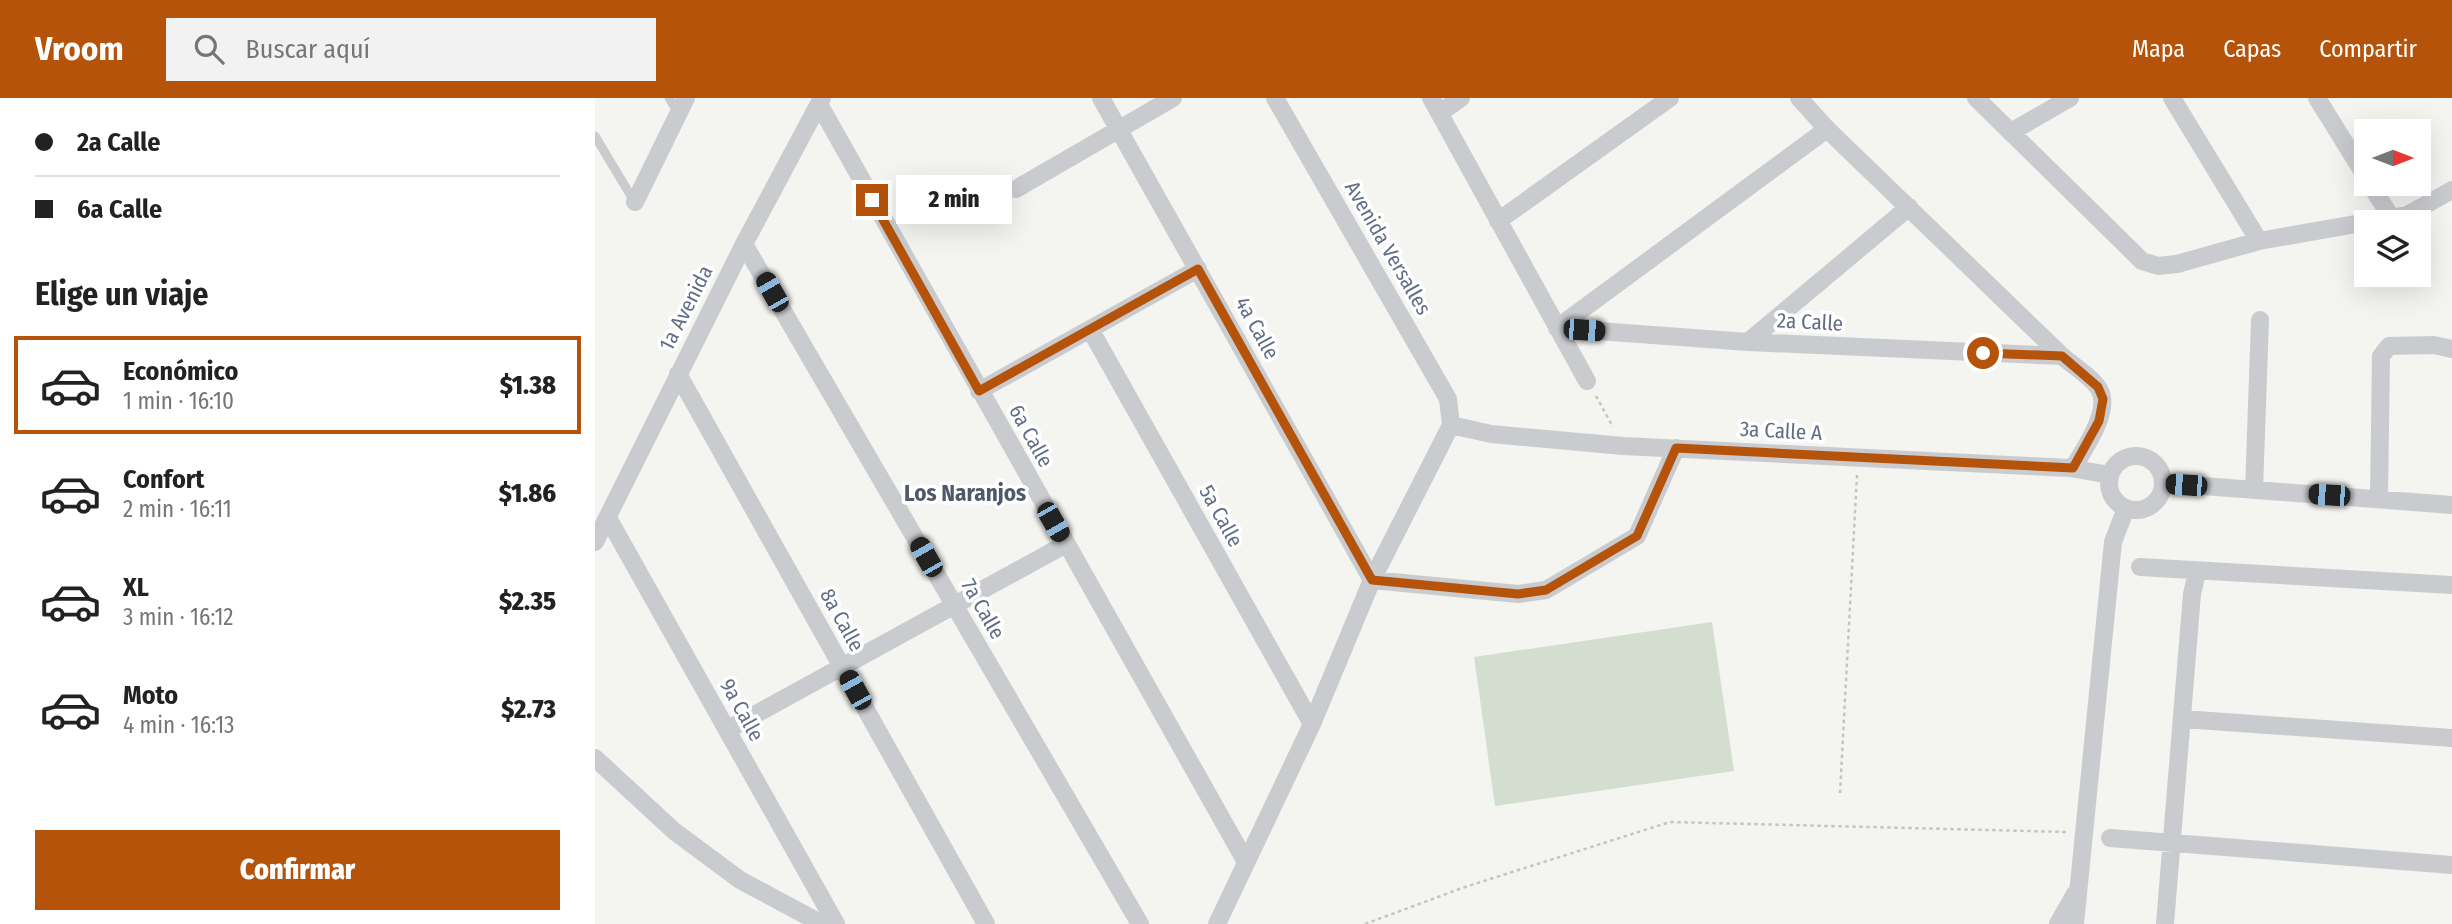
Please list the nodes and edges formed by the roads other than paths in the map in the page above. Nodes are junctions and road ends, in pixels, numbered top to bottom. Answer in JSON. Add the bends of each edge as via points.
{"nodes":[{"id":1,"x":1101,"y":98,"type":"edge"},
{"id":2,"x":1173,"y":98,"type":"edge"},
{"id":3,"x":1275,"y":98,"type":"edge"},
{"id":4,"x":1461,"y":98,"type":"edge"},
{"id":5,"x":1671,"y":98,"type":"edge"},
{"id":6,"x":1799,"y":98,"type":"edge"},
{"id":7,"x":1976,"y":98,"type":"edge"},
{"id":8,"x":2070,"y":98,"type":"edge"},
{"id":9,"x":2172,"y":98,"type":"edge"},
{"id":10,"x":2318,"y":98,"type":"edge"},
{"id":11,"x":820,"y":101,"type":"edge"},
{"id":12,"x":678,"y":103,"type":"edge"},
{"id":13,"x":1435,"y":106,"type":"edge"},
{"id":14,"x":1120,"y":129,"type":"junction"},
{"id":15,"x":1827,"y":129,"type":"junction"},
{"id":16,"x":2011,"y":132,"type":"junction"},
{"id":17,"x":595,"y":136,"type":"edge"},
{"id":18,"x":2354,"y":157,"type":"edge"},
{"id":19,"x":1016,"y":189,"type":"dead end"},
{"id":20,"x":2452,"y":190,"type":"edge"},
{"id":21,"x":635,"y":202,"type":"joint"},
{"id":22,"x":1909,"y":207,"type":"junction"},
{"id":23,"x":2416,"y":210,"type":"edge"},
{"id":24,"x":1498,"y":220,"type":"junction"},
{"id":25,"x":2354,"y":224,"type":"edge"},
{"id":26,"x":2259,"y":241,"type":"junction"},
{"id":27,"x":744,"y":244,"type":"junction"},
{"id":28,"x":1198,"y":269,"type":"junction"},
{"id":29,"x":2260,"y":320,"type":"dead end"},
{"id":30,"x":1557,"y":328,"type":"junction"},
{"id":31,"x":1090,"y":329,"type":"junction"},
{"id":32,"x":1748,"y":342,"type":"junction"},
{"id":33,"x":2452,"y":349,"type":"edge"},
{"id":34,"x":2062,"y":356,"type":"junction"},
{"id":35,"x":678,"y":374,"type":"junction"},
{"id":36,"x":1587,"y":381,"type":"road end"},
{"id":37,"x":979,"y":391,"type":"junction"},
{"id":38,"x":1451,"y":425,"type":"junction"},
{"id":39,"x":1676,"y":448,"type":"junction"},
{"id":40,"x":2073,"y":468,"type":"junction"},
{"id":41,"x":2110,"y":475,"type":"junction"},
{"id":42,"x":2164,"y":483,"type":"junction"},
{"id":43,"x":2254,"y":490,"type":"junction"},
{"id":44,"x":2379,"y":499,"type":"junction"},
{"id":45,"x":2452,"y":505,"type":"edge"},
{"id":46,"x":2126,"y":508,"type":"junction"},
{"id":47,"x":608,"y":518,"type":"junction"},
{"id":48,"x":595,"y":542,"type":"edge"},
{"id":49,"x":1066,"y":544,"type":"junction"},
{"id":50,"x":2140,"y":567,"type":"dead end"},
{"id":51,"x":2197,"y":572,"type":"junction"},
{"id":52,"x":1372,"y":580,"type":"junction"},
{"id":53,"x":2452,"y":585,"type":"edge"},
{"id":54,"x":954,"y":605,"type":"junction"},
{"id":55,"x":842,"y":667,"type":"junction"},
{"id":56,"x":2183,"y":719,"type":"junction"},
{"id":57,"x":1312,"y":724,"type":"junction"},
{"id":58,"x":727,"y":730,"type":"junction"},
{"id":59,"x":2452,"y":738,"type":"edge"},
{"id":60,"x":595,"y":758,"type":"edge"},
{"id":61,"x":2110,"y":838,"type":"dead end"},
{"id":62,"x":2172,"y":843,"type":"junction"},
{"id":63,"x":1246,"y":862,"type":"junction"},
{"id":64,"x":2452,"y":865,"type":"edge"},
{"id":65,"x":2078,"y":888,"type":"junction"},
{"id":66,"x":822,"y":924,"type":"edge"},
{"id":67,"x":836,"y":924,"type":"edge"},
{"id":68,"x":986,"y":924,"type":"edge"},
{"id":69,"x":1140,"y":924,"type":"edge"},
{"id":70,"x":1217,"y":924,"type":"edge"},
{"id":71,"x":2059,"y":924,"type":"edge"},
{"id":72,"x":2075,"y":924,"type":"edge"},
{"id":73,"x":2165,"y":924,"type":"edge"}],
"edges":[{"from":1,"to":14,"type":"street","name":"4a Calle"},
{"from":2,"to":14,"type":"street"},
{"from":3,"to":38,"type":"street","name":"Avenida Versalles","via":[[1448,399]]},
{"from":4,"to":13,"type":"street"},
{"from":5,"to":24,"type":"street"},
{"from":6,"to":15,"type":"street"},
{"from":7,"to":16,"type":"street"},
{"from":8,"to":16,"type":"street"},
{"from":9,"to":26,"type":"street"},
{"from":10,"to":18,"type":"street"},
{"from":11,"to":27,"type":"street","name":"1a Avenida"},
{"from":11,"to":37,"type":"street","name":"6a Calle"},
{"from":12,"to":21,"type":"street"},
{"from":13,"to":24,"type":"street"},
{"from":14,"to":19,"type":"street"},
{"from":14,"to":28,"type":"street","name":"4a Calle"},
{"from":15,"to":22,"type":"street"},
{"from":15,"to":30,"type":"street"},
{"from":16,"to":26,"type":"street","via":[[2142,261],[2177,264]]},
{"from":17,"to":21,"type":"lane"},
{"from":20,"to":23,"type":"street"},
{"from":22,"to":32,"type":"street"},
{"from":22,"to":34,"type":"street"},
{"from":24,"to":30,"type":"street"},
{"from":25,"to":26,"type":"street"},
{"from":27,"to":35,"type":"street","name":"1a Avenida"},
{"from":27,"to":54,"type":"street","name":"7a Calle"},
{"from":28,"to":31,"type":"street"},
{"from":28,"to":52,"type":"street","name":"4a Calle"},
{"from":29,"to":43,"type":"street"},
{"from":30,"to":32,"type":"street","name":"2a Calle"},
{"from":30,"to":36,"type":"street"},
{"from":31,"to":37,"type":"street"},
{"from":31,"to":57,"type":"street","name":"5a Calle"},
{"from":32,"to":34,"type":"street","name":"2a Calle"},
{"from":33,"to":44,"type":"street","via":[[2389,346],[2381,356]]},
{"from":34,"to":40,"type":"street","via":[[2098,387],[2103,399],[2099,421]]},
{"from":35,"to":47,"type":"street","name":"1a Avenida"},
{"from":35,"to":55,"type":"street","name":"8a Calle"},
{"from":37,"to":49,"type":"street","name":"6a Calle"},
{"from":38,"to":39,"type":"street","name":"3a Calle A","via":[[1492,434]]},
{"from":38,"to":52,"type":"street"},
{"from":39,"to":40,"type":"street","name":"3a Calle A"},
{"from":39,"to":52,"type":"street","via":[[1637,536],[1546,590],[1518,594]]},
{"from":40,"to":41,"type":"street","name":"3a Calle A"},
{"from":41,"to":42,"type":"street","via":[[2123,459],[2141,456],[2158,465]]},
{"from":41,"to":46,"type":"street","via":[[2111,495]]},
{"from":42,"to":43,"type":"street"},
{"from":42,"to":46,"type":"street","via":[[2161,495],[2149,508]]},
{"from":43,"to":44,"type":"street"},
{"from":44,"to":45,"type":"street"},
{"from":46,"to":65,"type":"street","via":[[2113,542]]},
{"from":47,"to":48,"type":"street","name":"1a Avenida"},
{"from":47,"to":58,"type":"street","name":"9a Calle"},
{"from":49,"to":54,"type":"street"},
{"from":49,"to":63,"type":"street","name":"6a Calle"},
{"from":50,"to":51,"type":"street"},
{"from":51,"to":53,"type":"street"},
{"from":51,"to":56,"type":"street"},
{"from":52,"to":57,"type":"street"},
{"from":54,"to":55,"type":"street"},
{"from":54,"to":69,"type":"street","name":"7a Calle"},
{"from":55,"to":58,"type":"street"},
{"from":55,"to":68,"type":"street","name":"8a Calle"},
{"from":56,"to":59,"type":"street"},
{"from":56,"to":62,"type":"street"},
{"from":57,"to":63,"type":"street"},
{"from":58,"to":67,"type":"street","name":"9a Calle"},
{"from":60,"to":66,"type":"street","via":[[674,831],[740,880]]},
{"from":61,"to":62,"type":"street"},
{"from":62,"to":64,"type":"street"},
{"from":62,"to":73,"type":"street"},
{"from":63,"to":70,"type":"street"},
{"from":65,"to":71,"type":"street"},
{"from":65,"to":72,"type":"street"}]}
